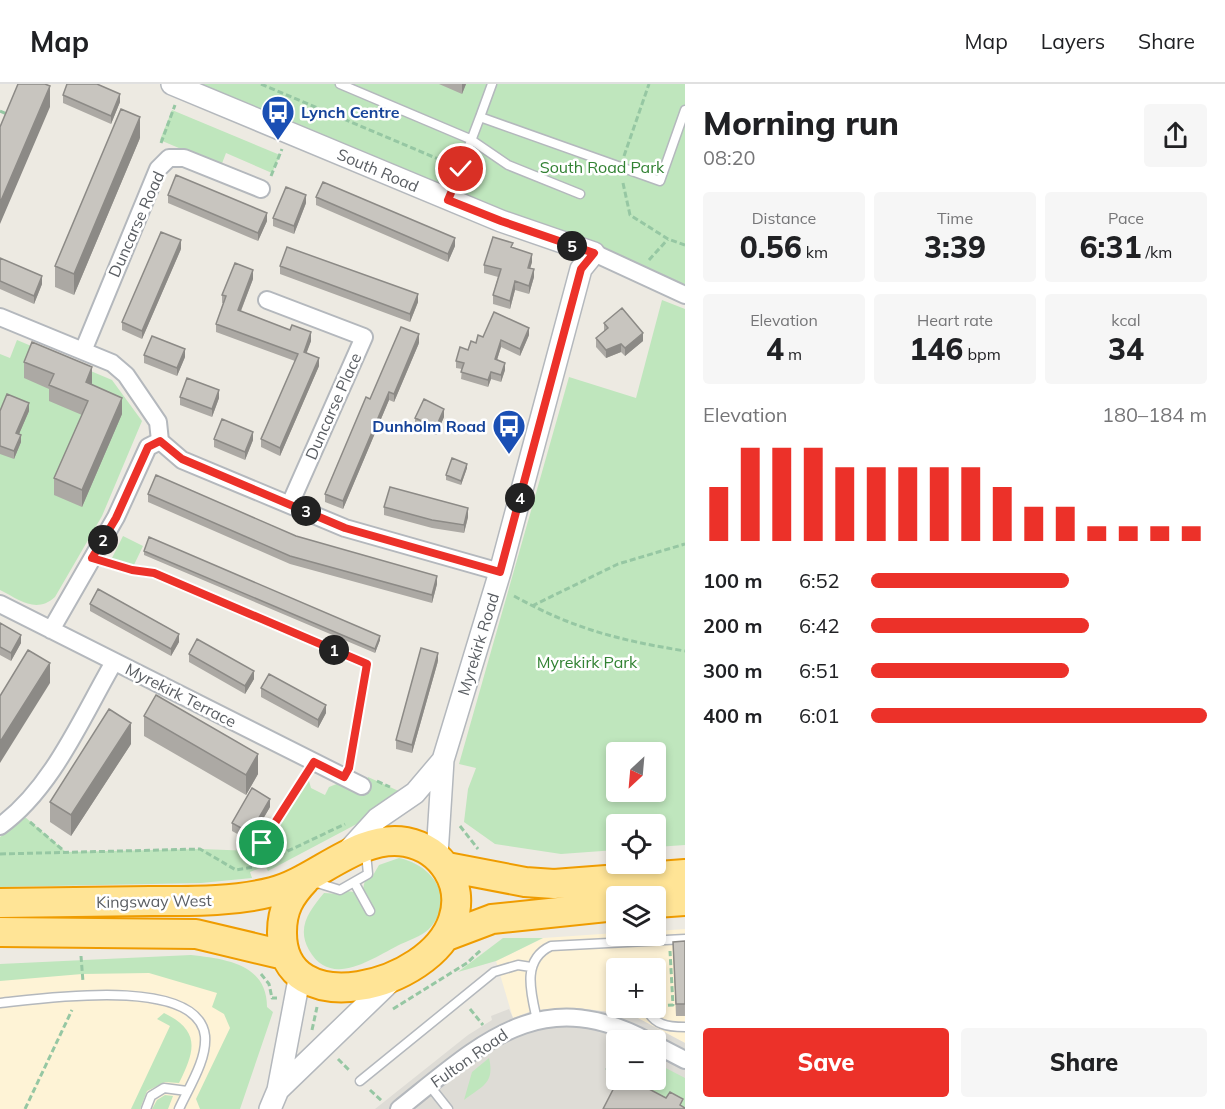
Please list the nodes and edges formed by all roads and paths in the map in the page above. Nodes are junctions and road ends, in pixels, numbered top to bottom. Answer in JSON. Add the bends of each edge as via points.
{"nodes":[{"id":1,"x":261,"y":84,"type":"edge"},
{"id":2,"x":340,"y":84,"type":"edge"},
{"id":3,"x":492,"y":84,"type":"edge"},
{"id":4,"x":649,"y":84,"type":"edge"},
{"id":5,"x":177,"y":86,"type":"edge"},
{"id":6,"x":685,"y":110,"type":"edge"},
{"id":7,"x":0,"y":111,"type":"edge"},
{"id":8,"x":13,"y":117,"type":"edge"},
{"id":9,"x":480,"y":117,"type":"junction"},
{"id":10,"x":290,"y":134,"type":"junction"},
{"id":11,"x":470,"y":139,"type":"junction"},
{"id":12,"x":169,"y":158,"type":"junction"},
{"id":13,"x":620,"y":166,"type":"junction"},
{"id":14,"x":461,"y":169,"type":"junction"},
{"id":15,"x":261,"y":189,"type":"joint"},
{"id":16,"x":580,"y":194,"type":"dead end"},
{"id":17,"x":448,"y":200,"type":"junction"},
{"id":18,"x":668,"y":239,"type":"junction"},
{"id":19,"x":685,"y":245,"type":"edge"},
{"id":20,"x":594,"y":253,"type":"junction"},
{"id":21,"x":636,"y":274,"type":"junction"},
{"id":22,"x":685,"y":295,"type":"edge"},
{"id":23,"x":267,"y":300,"type":"dead end"},
{"id":24,"x":0,"y":317,"type":"edge"},
{"id":25,"x":83,"y":351,"type":"junction"},
{"id":26,"x":160,"y":441,"type":"junction"},
{"id":27,"x":291,"y":504,"type":"junction"},
{"id":28,"x":685,"y":544,"type":"edge"},
{"id":29,"x":92,"y":558,"type":"junction"},
{"id":30,"x":498,"y":579,"type":"junction"},
{"id":31,"x":0,"y":604,"type":"edge"},
{"id":32,"x":531,"y":606,"type":"junction"},
{"id":33,"x":51,"y":630,"type":"junction"},
{"id":34,"x":685,"y":651,"type":"edge"},
{"id":35,"x":114,"y":662,"type":"junction"},
{"id":36,"x":367,"y":664,"type":"joint"},
{"id":37,"x":443,"y":760,"type":"junction"},
{"id":38,"x":314,"y":762,"type":"junction"},
{"id":39,"x":344,"y":777,"type":"junction"},
{"id":40,"x":362,"y":786,"type":"dead end"},
{"id":41,"x":19,"y":813,"type":"junction"},
{"id":42,"x":353,"y":820,"type":"dead end"},
{"id":43,"x":458,"y":820,"type":"dead end"},
{"id":44,"x":0,"y":826,"type":"edge"},
{"id":45,"x":262,"y":843,"type":"dead end"},
{"id":46,"x":66,"y":852,"type":"junction"},
{"id":47,"x":480,"y":852,"type":"dead end"},
{"id":48,"x":354,"y":853,"type":"junction"},
{"id":49,"x":0,"y":854,"type":"edge"},
{"id":50,"x":442,"y":861,"type":"junction"},
{"id":51,"x":685,"y":874,"type":"edge"},
{"id":52,"x":305,"y":880,"type":"junction"},
{"id":53,"x":354,"y":882,"type":"junction"},
{"id":54,"x":685,"y":901,"type":"edge"},
{"id":55,"x":666,"y":902,"type":"edge"},
{"id":56,"x":0,"y":903,"type":"edge"},
{"id":57,"x":606,"y":907,"type":"edge"},
{"id":58,"x":370,"y":911,"type":"dead end"},
{"id":59,"x":0,"y":932,"type":"edge"},
{"id":60,"x":447,"y":936,"type":"junction"},
{"id":61,"x":685,"y":939,"type":"edge"},
{"id":62,"x":666,"y":940,"type":"edge"},
{"id":63,"x":606,"y":943,"type":"edge"},
{"id":64,"x":491,"y":944,"type":"dead end"},
{"id":65,"x":649,"y":946,"type":"edge"},
{"id":66,"x":70,"y":956,"type":"dead end"},
{"id":67,"x":531,"y":967,"type":"junction"},
{"id":68,"x":259,"y":971,"type":"dead end"},
{"id":69,"x":396,"y":975,"type":"junction"},
{"id":70,"x":293,"y":977,"type":"junction"},
{"id":71,"x":78,"y":996,"type":"junction"},
{"id":72,"x":462,"y":998,"type":"junction"},
{"id":73,"x":0,"y":1003,"type":"edge"},
{"id":74,"x":666,"y":1005,"type":"edge"},
{"id":75,"x":389,"y":1011,"type":"dead end"},
{"id":76,"x":651,"y":1018,"type":"edge"},
{"id":77,"x":537,"y":1020,"type":"junction"},
{"id":78,"x":685,"y":1027,"type":"edge"},
{"id":79,"x":627,"y":1030,"type":"edge"},
{"id":80,"x":310,"y":1034,"type":"dead end"},
{"id":81,"x":493,"y":1038,"type":"junction"},
{"id":82,"x":666,"y":1050,"type":"edge"},
{"id":83,"x":685,"y":1060,"type":"edge"},
{"id":84,"x":360,"y":1081,"type":"dead end"},
{"id":85,"x":429,"y":1085,"type":"junction"},
{"id":86,"x":188,"y":1091,"type":"junction"},
{"id":87,"x":274,"y":1099,"type":"edge"},
{"id":88,"x":25,"y":1109,"type":"edge"},
{"id":89,"x":146,"y":1109,"type":"edge"},
{"id":90,"x":179,"y":1109,"type":"edge"},
{"id":91,"x":399,"y":1109,"type":"edge"},
{"id":92,"x":448,"y":1109,"type":"edge"}],
"edges":[{"from":1,"to":14,"type":"path"},
{"from":2,"to":11,"type":"lane"},
{"from":3,"to":9,"type":"lane"},
{"from":4,"to":13,"type":"path"},
{"from":5,"to":10,"type":"street","name":"South Road"},
{"from":5,"to":12,"type":"path","via":[[160,140]]},
{"from":6,"to":13,"type":"lane","via":[[660,181]]},
{"from":7,"to":8,"type":"path"},
{"from":9,"to":11,"type":"lane"},
{"from":9,"to":13,"type":"lane"},
{"from":10,"to":15,"type":"path","via":[[267,185]]},
{"from":10,"to":17,"type":"street","name":"South Road"},
{"from":11,"to":14,"type":"lane"},
{"from":11,"to":16,"type":"lane","via":[[508,165]]},
{"from":12,"to":15,"type":"street","name":"Duncarse Road","via":[[184,158]]},
{"from":12,"to":25,"type":"street","name":"Duncarse Road","via":[[159,169]]},
{"from":13,"to":18,"type":"path","via":[[630,215]]},
{"from":14,"to":17,"type":"lane"},
{"from":17,"to":20,"type":"street","name":"South Road"},
{"from":18,"to":19,"type":"path"},
{"from":18,"to":21,"type":"path"},
{"from":20,"to":21,"type":"street","name":"South Road"},
{"from":20,"to":30,"type":"street","name":"Myrekirk Road","via":[[581,269]]},
{"from":21,"to":22,"type":"street","name":"South Road"},
{"from":23,"to":27,"type":"street","name":"Duncarse Place","via":[[364,337]]},
{"from":24,"to":25,"type":"street"},
{"from":25,"to":26,"type":"street","via":[[112,363],[126,375],[158,422]]},
{"from":26,"to":27,"type":"street","via":[[182,459]]},
{"from":26,"to":29,"type":"street","via":[[148,447],[116,518]]},
{"from":27,"to":30,"type":"street","via":[[345,528]]},
{"from":28,"to":32,"type":"path","via":[[618,564]]},
{"from":29,"to":33,"type":"street"},
{"from":29,"to":36,"type":"lane","via":[[154,573]]},
{"from":30,"to":32,"type":"path"},
{"from":30,"to":37,"type":"street","name":"Myrekirk Road"},
{"from":31,"to":33,"type":"street","name":"Myrekirk Terrace"},
{"from":32,"to":34,"type":"path","via":[[555,619],[620,640]]},
{"from":33,"to":35,"type":"street","name":"Myrekirk Terrace"},
{"from":35,"to":38,"type":"street","name":"Myrekirk Terrace"},
{"from":35,"to":41,"type":"street","via":[[43,784]]},
{"from":36,"to":39,"type":"path","via":[[349,768]]},
{"from":37,"to":48,"type":"street","name":"Myrekirk Road","via":[[415,793],[377,819]]},
{"from":37,"to":50,"type":"street","name":"Myrekirk Road"},
{"from":38,"to":39,"type":"street","name":"Myrekirk Terrace"},
{"from":38,"to":45,"type":"path"},
{"from":39,"to":40,"type":"street","name":"Myrekirk Terrace"},
{"from":41,"to":44,"type":"street"},
{"from":41,"to":46,"type":"path"},
{"from":42,"to":46,"type":"path","via":[[254,867],[236,870],[200,849]]},
{"from":43,"to":47,"type":"path"},
{"from":46,"to":49,"type":"path"},
{"from":48,"to":50,"type":"highway","name":"Kingsway West","via":[[403,841],[418,845]]},
{"from":48,"to":52,"type":"highway","name":"Kingsway West"},
{"from":48,"to":53,"type":"lane","via":[[368,874]]},
{"from":50,"to":51,"type":"highway","name":"Kingsway West","via":[[525,882],[554,884]]},
{"from":50,"to":60,"type":"highway","name":"Kingsway West","via":[[457,898]]},
{"from":52,"to":53,"type":"lane","via":[[340,890]]},
{"from":52,"to":56,"type":"highway","name":"Kingsway West","via":[[234,900]]},
{"from":52,"to":70,"type":"highway","name":"Kingsway West","via":[[287,902],[282,918]]},
{"from":53,"to":58,"type":"lane"},
{"from":54,"to":55,"type":"highway"},
{"from":57,"to":60,"type":"highway","name":"Kingsway West","via":[[492,919]]},
{"from":59,"to":70,"type":"highway","name":"Kingsway West","via":[[196,934]]},
{"from":60,"to":69,"type":"highway","name":"Kingsway West","via":[[431,956]]},
{"from":61,"to":62,"type":"lane"},
{"from":63,"to":67,"type":"lane","via":[[551,946],[541,951]]},
{"from":64,"to":75,"type":"path","via":[[468,963]]},
{"from":65,"to":74,"type":"path","via":[[669,947],[673,1005]]},
{"from":66,"to":71,"type":"path","via":[[81,955],[83,986]]},
{"from":67,"to":72,"type":"lane","via":[[518,964],[494,972]]},
{"from":67,"to":77,"type":"lane"},
{"from":68,"to":70,"type":"path","via":[[269,984],[272,998]]},
{"from":69,"to":70,"type":"highway","name":"Kingsway West","via":[[342,989]]},
{"from":69,"to":87,"type":"street"},
{"from":70,"to":80,"type":"path","via":[[317,1005]]},
{"from":70,"to":87,"type":"street"},
{"from":71,"to":73,"type":"lane"},
{"from":71,"to":86,"type":"lane","via":[[156,999],[195,1017],[205,1034],[204,1053]]},
{"from":71,"to":88,"type":"path"},
{"from":72,"to":81,"type":"path"},
{"from":72,"to":84,"type":"lane"},
{"from":76,"to":78,"type":"lane","via":[[671,1027]]},
{"from":77,"to":79,"type":"street","name":"Fulton Road","via":[[589,1018]]},
{"from":77,"to":81,"type":"street","name":"Fulton Road"},
{"from":81,"to":85,"type":"street","name":"Fulton Road"},
{"from":82,"to":83,"type":"street"},
{"from":85,"to":91,"type":"street","name":"Fulton Road"},
{"from":85,"to":92,"type":"lane"},
{"from":86,"to":89,"type":"lane","via":[[164,1088],[151,1096]]},
{"from":86,"to":90,"type":"lane"}]}
